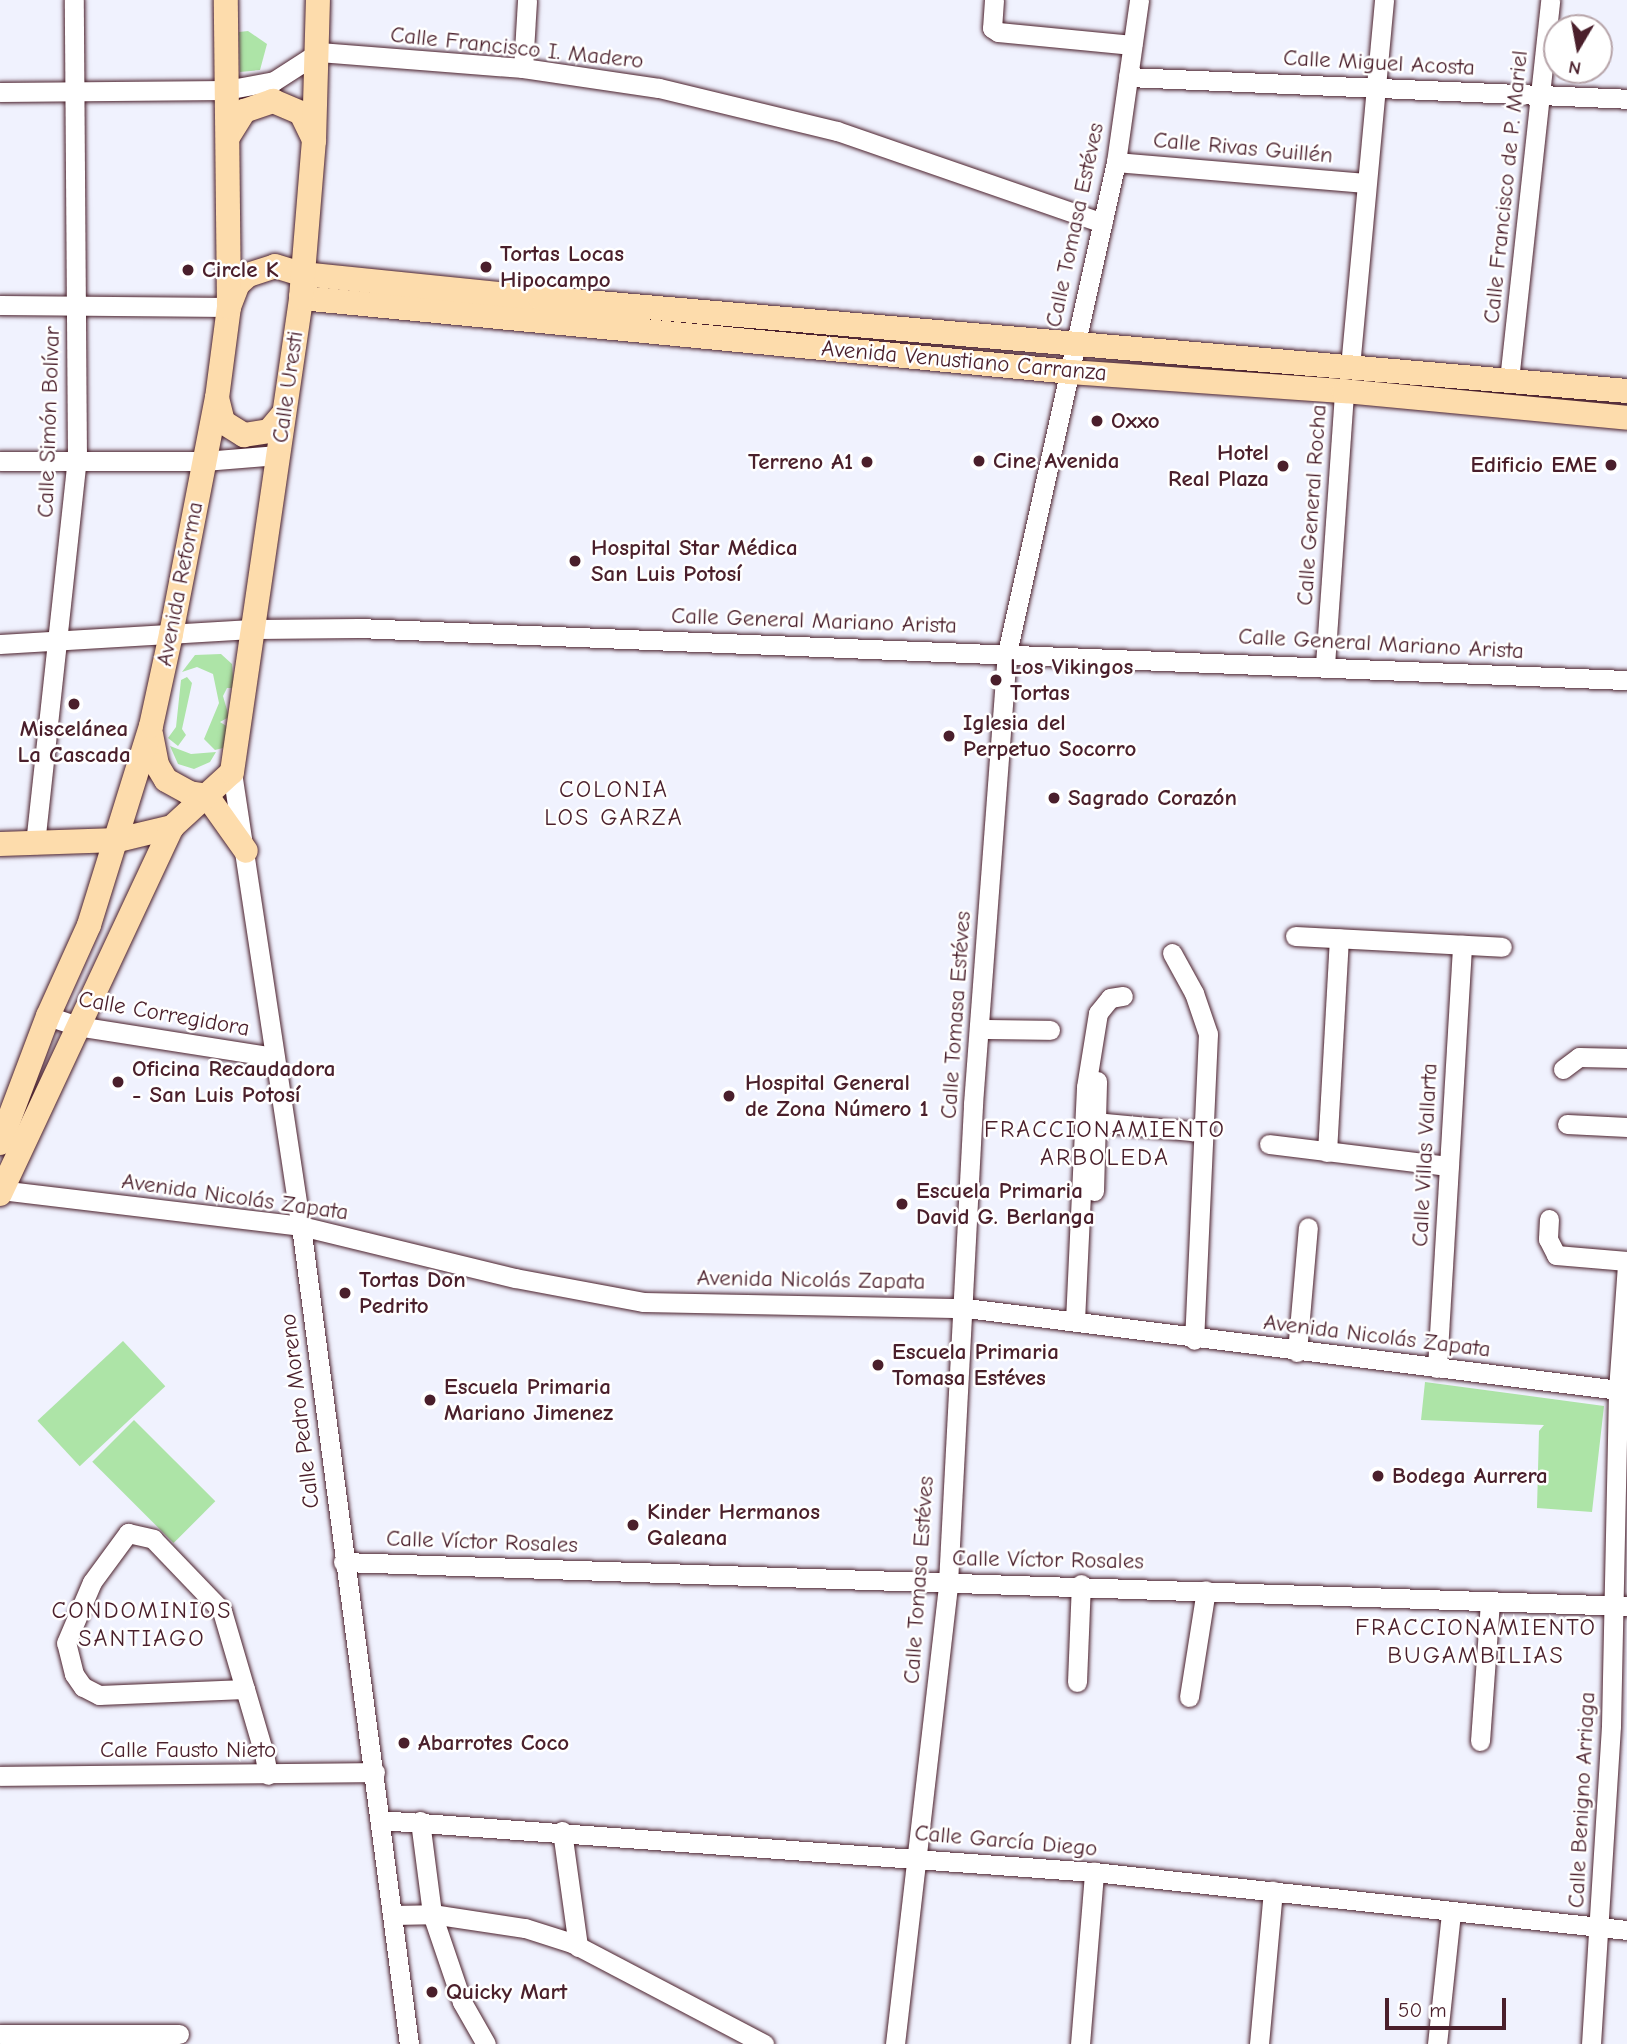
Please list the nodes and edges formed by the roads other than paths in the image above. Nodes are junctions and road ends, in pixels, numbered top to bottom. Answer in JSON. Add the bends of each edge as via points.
{"nodes":[{"id":1,"x":74,"y":0,"type":"edge"},
{"id":2,"x":226,"y":0,"type":"edge"},
{"id":3,"x":318,"y":0,"type":"edge"},
{"id":4,"x":527,"y":0,"type":"edge"},
{"id":5,"x":994,"y":0,"type":"edge"},
{"id":6,"x":1139,"y":0,"type":"edge"},
{"id":7,"x":1384,"y":0,"type":"edge"},
{"id":8,"x":1550,"y":0,"type":"edge"},
{"id":9,"x":1132,"y":45,"type":"junction"},
{"id":10,"x":319,"y":52,"type":"junction"},
{"id":11,"x":523,"y":68,"type":"junction"},
{"id":12,"x":1128,"y":77,"type":"junction"},
{"id":13,"x":1375,"y":85,"type":"junction"},
{"id":14,"x":226,"y":90,"type":"junction"},
{"id":15,"x":73,"y":91,"type":"junction"},
{"id":16,"x":0,"y":92,"type":"edge"},
{"id":17,"x":1540,"y":96,"type":"junction"},
{"id":18,"x":1627,"y":99,"type":"edge"},
{"id":19,"x":228,"y":137,"type":"junction"},
{"id":20,"x":314,"y":141,"type":"junction"},
{"id":21,"x":1116,"y":162,"type":"junction"},
{"id":22,"x":1365,"y":183,"type":"junction"},
{"id":23,"x":1103,"y":223,"type":"junction"},
{"id":24,"x":301,"y":286,"type":"junction"},
{"id":25,"x":77,"y":303,"type":"junction"},
{"id":26,"x":0,"y":304,"type":"edge"},
{"id":27,"x":229,"y":307,"type":"junction"},
{"id":28,"x":1075,"y":344,"type":"junction"},
{"id":29,"x":1071,"y":372,"type":"junction"},
{"id":30,"x":1347,"y":379,"type":"junction"},
{"id":31,"x":1509,"y":380,"type":"junction"},
{"id":32,"x":1627,"y":391,"type":"edge"},
{"id":33,"x":217,"y":398,"type":"junction"},
{"id":34,"x":285,"y":413,"type":"junction"},
{"id":35,"x":1627,"y":418,"type":"edge"},
{"id":36,"x":278,"y":455,"type":"junction"},
{"id":37,"x":77,"y":460,"type":"junction"},
{"id":38,"x":0,"y":461,"type":"edge"},
{"id":39,"x":204,"y":461,"type":"junction"},
{"id":40,"x":256,"y":629,"type":"junction"},
{"id":41,"x":171,"y":634,"type":"junction"},
{"id":42,"x":59,"y":640,"type":"junction"},
{"id":43,"x":0,"y":644,"type":"edge"},
{"id":44,"x":1007,"y":653,"type":"junction"},
{"id":45,"x":1325,"y":665,"type":"junction"},
{"id":46,"x":1627,"y":680,"type":"edge"},
{"id":47,"x":151,"y":726,"type":"junction"},
{"id":48,"x":232,"y":772,"type":"junction"},
{"id":49,"x":207,"y":796,"type":"junction"},
{"id":50,"x":172,"y":827,"type":"junction"},
{"id":51,"x":118,"y":840,"type":"junction"},
{"id":52,"x":0,"y":844,"type":"edge"},
{"id":53,"x":35,"y":844,"type":"junction"},
{"id":54,"x":246,"y":851,"type":"junction"},
{"id":55,"x":1295,"y":936,"type":"dead end"},
{"id":56,"x":1339,"y":938,"type":"junction"},
{"id":57,"x":1462,"y":945,"type":"junction"},
{"id":58,"x":1502,"y":947,"type":"dead end"},
{"id":59,"x":1172,"y":953,"type":"dead end"},
{"id":60,"x":1123,"y":996,"type":"dead end"},
{"id":61,"x":48,"y":1016,"type":"junction"},
{"id":62,"x":77,"y":1026,"type":"junction"},
{"id":63,"x":979,"y":1029,"type":"junction"},
{"id":64,"x":1050,"y":1030,"type":"dead end"},
{"id":65,"x":274,"y":1057,"type":"junction"},
{"id":66,"x":1627,"y":1058,"type":"edge"},
{"id":67,"x":1563,"y":1069,"type":"dead end"},
{"id":68,"x":6,"y":1118,"type":"edge"},
{"id":69,"x":1090,"y":1121,"type":"junction"},
{"id":70,"x":1567,"y":1124,"type":"dead end"},
{"id":71,"x":1627,"y":1127,"type":"edge"},
{"id":72,"x":1202,"y":1132,"type":"junction"},
{"id":73,"x":1269,"y":1144,"type":"dead end"},
{"id":74,"x":1327,"y":1152,"type":"junction"},
{"id":75,"x":1449,"y":1167,"type":"junction"},
{"id":76,"x":1,"y":1191,"type":"edge"},
{"id":77,"x":1549,"y":1219,"type":"dead end"},
{"id":78,"x":302,"y":1226,"type":"junction"},
{"id":79,"x":1308,"y":1227,"type":"dead end"},
{"id":80,"x":1627,"y":1262,"type":"edge"},
{"id":81,"x":966,"y":1308,"type":"junction"},
{"id":82,"x":1081,"y":1322,"type":"junction"},
{"id":83,"x":1194,"y":1340,"type":"junction"},
{"id":84,"x":1297,"y":1352,"type":"junction"},
{"id":85,"x":1437,"y":1368,"type":"junction"},
{"id":86,"x":1623,"y":1390,"type":"edge"},
{"id":87,"x":342,"y":1562,"type":"junction"},
{"id":88,"x":948,"y":1583,"type":"junction"},
{"id":89,"x":1081,"y":1584,"type":"junction"},
{"id":90,"x":1206,"y":1590,"type":"junction"},
{"id":91,"x":1490,"y":1601,"type":"junction"},
{"id":92,"x":1621,"y":1606,"type":"edge"},
{"id":93,"x":1077,"y":1682,"type":"dead end"},
{"id":94,"x":245,"y":1689,"type":"junction"},
{"id":95,"x":1189,"y":1697,"type":"dead end"},
{"id":96,"x":1619,"y":1726,"type":"edge"},
{"id":97,"x":1480,"y":1741,"type":"dead end"},
{"id":98,"x":375,"y":1772,"type":"junction"},
{"id":99,"x":268,"y":1775,"type":"junction"},
{"id":100,"x":0,"y":1776,"type":"edge"},
{"id":101,"x":380,"y":1820,"type":"junction"},
{"id":102,"x":420,"y":1821,"type":"junction"},
{"id":103,"x":562,"y":1831,"type":"junction"},
{"id":104,"x":915,"y":1858,"type":"junction"},
{"id":105,"x":1094,"y":1872,"type":"junction"},
{"id":106,"x":1273,"y":1891,"type":"junction"},
{"id":107,"x":1451,"y":1913,"type":"junction"},
{"id":108,"x":432,"y":1914,"type":"junction"},
{"id":109,"x":393,"y":1916,"type":"junction"},
{"id":110,"x":1601,"y":1928,"type":"junction"},
{"id":111,"x":1627,"y":1930,"type":"edge"},
{"id":112,"x":578,"y":1947,"type":"junction"},
{"id":113,"x":179,"y":2034,"type":"dead end"},
{"id":114,"x":0,"y":2035,"type":"edge"},
{"id":115,"x":409,"y":2044,"type":"edge"},
{"id":116,"x":486,"y":2044,"type":"edge"},
{"id":117,"x":764,"y":2044,"type":"edge"},
{"id":118,"x":895,"y":2044,"type":"edge"},
{"id":119,"x":1080,"y":2044,"type":"edge"},
{"id":120,"x":1259,"y":2044,"type":"edge"},
{"id":121,"x":1437,"y":2044,"type":"edge"},
{"id":122,"x":1591,"y":2044,"type":"edge"}],
"edges":[{"from":1,"to":15,"type":"street","name":"Calle Simón Bolívar"},
{"from":2,"to":14,"type":"main road","name":"Avenida Reforma"},
{"from":3,"to":10,"type":"main road","name":"Calle Uresti"},
{"from":4,"to":11,"type":"street"},
{"from":5,"to":9,"type":"street","via":[[992,28],[998,32]]},
{"from":6,"to":9,"type":"street","name":"Calle Tomasa Estéves"},
{"from":7,"to":13,"type":"street","name":"Calle General Rocha"},
{"from":8,"to":17,"type":"street","name":"Calle Francisco de P. Mariel"},
{"from":9,"to":12,"type":"street","name":"Calle Tomasa Estéves"},
{"from":10,"to":11,"type":"street","name":"Calle Francisco I. Madero"},
{"from":10,"to":14,"type":"street","via":[[274,81]]},
{"from":10,"to":20,"type":"main road","name":"Calle Uresti"},
{"from":11,"to":23,"type":"street","name":"Calle Francisco I. Madero","via":[[659,88],[837,131]]},
{"from":12,"to":13,"type":"street","name":"Calle Miguel Acosta"},
{"from":12,"to":21,"type":"street","name":"Calle Tomasa Estéves"},
{"from":13,"to":17,"type":"street","name":"Calle Miguel Acosta"},
{"from":13,"to":22,"type":"street","name":"Calle General Rocha"},
{"from":14,"to":15,"type":"street"},
{"from":14,"to":19,"type":"main road","name":"Avenida Reforma"},
{"from":15,"to":16,"type":"street"},
{"from":15,"to":25,"type":"street","name":"Calle Simón Bolívar"},
{"from":17,"to":18,"type":"street","name":"Calle Miguel Acosta"},
{"from":17,"to":31,"type":"street","name":"Calle Francisco de P. Mariel"},
{"from":19,"to":20,"type":"main road","via":[[244,111],[273,101],[301,113]]},
{"from":19,"to":27,"type":"main road","name":"Avenida Reforma"},
{"from":20,"to":24,"type":"main road","name":"Calle Uresti"},
{"from":21,"to":22,"type":"street","name":"Calle Rivas Guillén"},
{"from":21,"to":23,"type":"street","name":"Calle Tomasa Estéves"},
{"from":22,"to":30,"type":"street","name":"Calle General Rocha"},
{"from":23,"to":28,"type":"street","name":"Calle Tomasa Estéves"},
{"from":24,"to":27,"type":"main road","via":[[275,266],[261,268],[238,284]]},
{"from":24,"to":28,"type":"main road","name":"Avenida Venustiano Carranza"},
{"from":24,"to":29,"type":"main road","name":"Avenida Venustiano Carranza"},
{"from":24,"to":34,"type":"main road","name":"Calle Uresti"},
{"from":25,"to":26,"type":"street"},
{"from":25,"to":27,"type":"street"},
{"from":25,"to":37,"type":"street","name":"Calle Simón Bolívar"},
{"from":27,"to":33,"type":"main road","name":"Avenida Reforma"},
{"from":28,"to":29,"type":"street","name":"Calle Tomasa Estéves"},
{"from":28,"to":30,"type":"main road","name":"Avenida Venustiano Carranza"},
{"from":29,"to":30,"type":"main road","name":"Avenida Venustiano Carranza"},
{"from":29,"to":44,"type":"street","name":"Calle Tomasa Estéves"},
{"from":30,"to":31,"type":"main road","name":"Avenida Venustiano Carranza"},
{"from":30,"to":35,"type":"main road","name":"Avenida Venustiano Carranza"},
{"from":30,"to":45,"type":"street","name":"Calle General Rocha"},
{"from":31,"to":32,"type":"main road","name":"Avenida Venustiano Carranza"},
{"from":33,"to":34,"type":"main road","via":[[223,422],[244,435],[269,431]]},
{"from":33,"to":39,"type":"main road","name":"Avenida Reforma"},
{"from":34,"to":36,"type":"main road","name":"Calle Uresti"},
{"from":36,"to":39,"type":"street"},
{"from":36,"to":40,"type":"main road","name":"Calle Uresti"},
{"from":37,"to":38,"type":"street"},
{"from":37,"to":39,"type":"street"},
{"from":37,"to":42,"type":"street","name":"Calle Simón Bolívar"},
{"from":39,"to":41,"type":"main road","name":"Avenida Reforma"},
{"from":40,"to":41,"type":"street","name":"Calle General Mariano Arista"},
{"from":40,"to":44,"type":"street","name":"Calle General Mariano Arista","via":[[473,632]]},
{"from":40,"to":48,"type":"main road","name":"Calle Uresti"},
{"from":41,"to":42,"type":"street","name":"Calle General Mariano Arista"},
{"from":41,"to":47,"type":"main road","name":"Avenida Reforma"},
{"from":42,"to":43,"type":"street","name":"Calle General Mariano Arista"},
{"from":42,"to":53,"type":"street","name":"Calle Simón Bolívar"},
{"from":44,"to":45,"type":"street","name":"Calle General Mariano Arista"},
{"from":44,"to":63,"type":"street","name":"Calle Tomasa Estéves"},
{"from":45,"to":46,"type":"street","name":"Calle General Mariano Arista"},
{"from":47,"to":49,"type":"main road","via":[[157,765],[166,780],[189,793]]},
{"from":47,"to":51,"type":"main road","name":"Avenida Reforma"},
{"from":48,"to":49,"type":"main road"},
{"from":48,"to":54,"type":"street","name":"Calle Pedro Moreno"},
{"from":49,"to":50,"type":"main road"},
{"from":49,"to":54,"type":"main road"},
{"from":50,"to":51,"type":"main road"},
{"from":50,"to":62,"type":"main road"},
{"from":51,"to":53,"type":"main road"},
{"from":51,"to":61,"type":"main road","name":"Avenida Reforma","via":[[89,925]]},
{"from":52,"to":53,"type":"main road"},
{"from":54,"to":65,"type":"street","name":"Calle Pedro Moreno"},
{"from":55,"to":56,"type":"street"},
{"from":56,"to":57,"type":"street"},
{"from":56,"to":74,"type":"street"},
{"from":57,"to":58,"type":"street"},
{"from":57,"to":75,"type":"street","name":"Calle Villas Vallarta"},
{"from":59,"to":72,"type":"street","via":[[1194,993],[1208,1034]]},
{"from":60,"to":69,"type":"street","via":[[1110,998],[1098,1013]]},
{"from":61,"to":62,"type":"street","name":"Calle Corregidora"},
{"from":61,"to":68,"type":"main road","name":"Avenida Reforma"},
{"from":62,"to":65,"type":"street","name":"Calle Corregidora"},
{"from":62,"to":76,"type":"main road"},
{"from":63,"to":64,"type":"street"},
{"from":63,"to":81,"type":"street","name":"Calle Tomasa Estéves"},
{"from":65,"to":78,"type":"street","name":"Calle Pedro Moreno"},
{"from":66,"to":67,"type":"street","via":[[1579,1057]]},
{"from":69,"to":72,"type":"street"},
{"from":69,"to":82,"type":"street"},
{"from":70,"to":71,"type":"street"},
{"from":72,"to":83,"type":"street"},
{"from":73,"to":74,"type":"street"},
{"from":74,"to":75,"type":"street"},
{"from":75,"to":85,"type":"street","name":"Calle Villas Vallarta"},
{"from":76,"to":78,"type":"street","name":"Avenida Nicolás Zapata"},
{"from":77,"to":80,"type":"street","via":[[1548,1238],[1556,1255]]},
{"from":78,"to":81,"type":"street","name":"Avenida Nicolás Zapata","via":[[515,1278],[643,1302]]},
{"from":78,"to":87,"type":"street","name":"Calle Pedro Moreno"},
{"from":79,"to":84,"type":"street"},
{"from":80,"to":86,"type":"street","name":"Calle Benigno Arriaga"},
{"from":81,"to":82,"type":"street","name":"Avenida Nicolás Zapata"},
{"from":81,"to":88,"type":"street","name":"Calle Tomasa Estéves"},
{"from":82,"to":83,"type":"street","name":"Avenida Nicolás Zapata"},
{"from":83,"to":84,"type":"street","name":"Avenida Nicolás Zapata"},
{"from":84,"to":85,"type":"street","name":"Avenida Nicolás Zapata"},
{"from":85,"to":86,"type":"street","name":"Avenida Nicolás Zapata"},
{"from":86,"to":92,"type":"street","name":"Calle Benigno Arriaga"},
{"from":87,"to":88,"type":"street","name":"Calle Víctor Rosales"},
{"from":87,"to":98,"type":"street","name":"Calle Pedro Moreno"},
{"from":88,"to":89,"type":"street","name":"Calle Víctor Rosales"},
{"from":88,"to":104,"type":"street","name":"Calle Tomasa Estéves"},
{"from":89,"to":90,"type":"street","name":"Calle Víctor Rosales"},
{"from":89,"to":93,"type":"street"},
{"from":90,"to":91,"type":"street","name":"Calle Víctor Rosales"},
{"from":90,"to":95,"type":"street"},
{"from":91,"to":92,"type":"street","name":"Calle Víctor Rosales"},
{"from":91,"to":97,"type":"street"},
{"from":92,"to":96,"type":"street","name":"Calle Benigno Arriaga"},
{"from":94,"to":94,"type":"street","via":[[222,1611],[153,1539],[128,1533],[92,1582],[66,1643],[74,1674],[83,1687],[99,1695]]},
{"from":94,"to":99,"type":"street"},
{"from":96,"to":110,"type":"street","name":"Calle Benigno Arriaga"},
{"from":98,"to":99,"type":"street","name":"Calle Fausto Nieto"},
{"from":98,"to":101,"type":"street","name":"Calle Pedro Moreno"},
{"from":99,"to":100,"type":"street","name":"Calle Fausto Nieto"},
{"from":101,"to":102,"type":"street","name":"Calle García Diego"},
{"from":101,"to":109,"type":"street","name":"Calle Pedro Moreno"},
{"from":102,"to":103,"type":"street","name":"Calle García Diego"},
{"from":102,"to":108,"type":"street"},
{"from":103,"to":104,"type":"street","name":"Calle García Diego"},
{"from":103,"to":112,"type":"street"},
{"from":104,"to":105,"type":"street","name":"Calle García Diego"},
{"from":104,"to":118,"type":"street","name":"Calle Tomasa Estéves"},
{"from":105,"to":106,"type":"street","name":"Calle García Diego"},
{"from":105,"to":119,"type":"street"},
{"from":106,"to":107,"type":"street","name":"Calle García Diego"},
{"from":106,"to":120,"type":"street"},
{"from":107,"to":110,"type":"street","name":"Calle García Diego"},
{"from":107,"to":121,"type":"street"},
{"from":108,"to":109,"type":"street"},
{"from":108,"to":112,"type":"street","via":[[525,1928]]},
{"from":108,"to":116,"type":"street","via":[[462,2002]]},
{"from":109,"to":115,"type":"street","name":"Calle Pedro Moreno"},
{"from":110,"to":111,"type":"street","name":"Calle García Diego"},
{"from":110,"to":122,"type":"street","name":"Calle Benigno Arriaga"},
{"from":112,"to":117,"type":"street"},
{"from":113,"to":114,"type":"street"}]}
